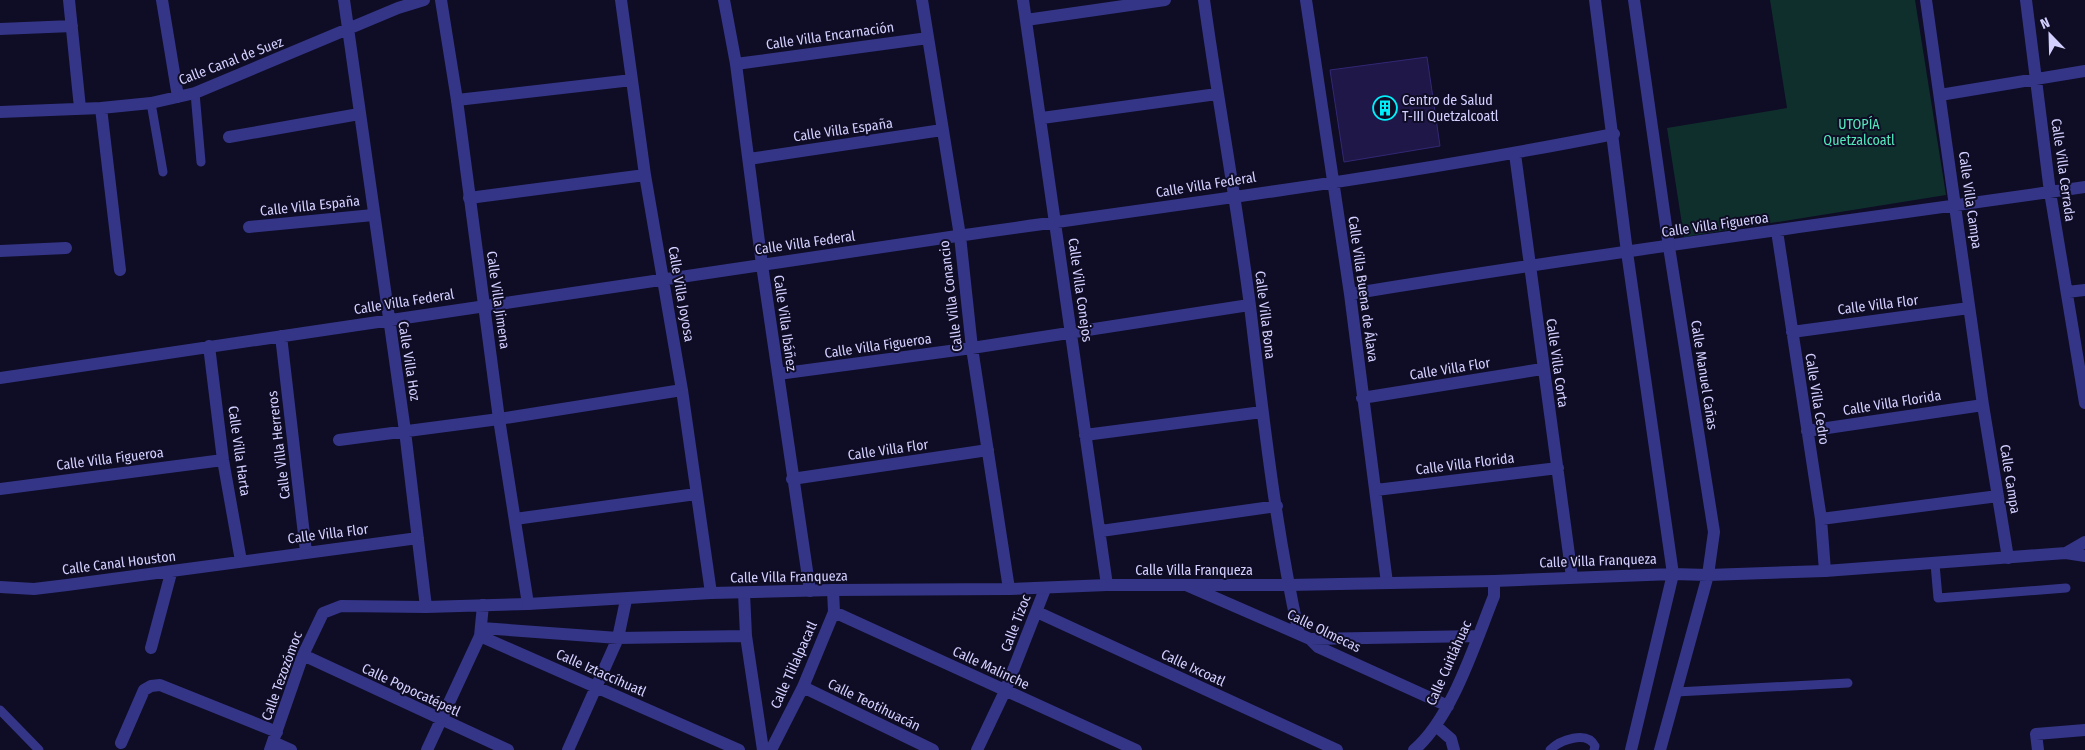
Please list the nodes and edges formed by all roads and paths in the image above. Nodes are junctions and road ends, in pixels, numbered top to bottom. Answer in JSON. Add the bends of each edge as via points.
{"nodes":[{"id":1,"x":69,"y":0,"type":"edge"},
{"id":2,"x":162,"y":0,"type":"edge"},
{"id":3,"x":344,"y":0,"type":"edge"},
{"id":4,"x":424,"y":0,"type":"edge"},
{"id":5,"x":441,"y":0,"type":"edge"},
{"id":6,"x":621,"y":0,"type":"edge"},
{"id":7,"x":724,"y":0,"type":"edge"},
{"id":8,"x":922,"y":0,"type":"edge"},
{"id":9,"x":1023,"y":0,"type":"edge"},
{"id":10,"x":1165,"y":0,"type":"edge"},
{"id":11,"x":1204,"y":0,"type":"edge"},
{"id":12,"x":1306,"y":0,"type":"edge"},
{"id":13,"x":1595,"y":0,"type":"edge"},
{"id":14,"x":1634,"y":0,"type":"edge"},
{"id":15,"x":1926,"y":0,"type":"edge"},
{"id":16,"x":2026,"y":0,"type":"edge"},
{"id":17,"x":1026,"y":20,"type":"junction"},
{"id":18,"x":72,"y":26,"type":"junction"},
{"id":19,"x":0,"y":29,"type":"edge"},
{"id":20,"x":348,"y":30,"type":"junction"},
{"id":21,"x":928,"y":38,"type":"junction"},
{"id":22,"x":736,"y":64,"type":"junction"},
{"id":23,"x":2085,"y":71,"type":"edge"},
{"id":24,"x":2035,"y":79,"type":"junction"},
{"id":25,"x":632,"y":80,"type":"junction"},
{"id":26,"x":195,"y":93,"type":"junction"},
{"id":27,"x":1217,"y":94,"type":"junction"},
{"id":28,"x":1940,"y":94,"type":"junction"},
{"id":29,"x":178,"y":97,"type":"junction"},
{"id":30,"x":457,"y":100,"type":"junction"},
{"id":31,"x":151,"y":103,"type":"junction"},
{"id":32,"x":80,"y":108,"type":"junction"},
{"id":33,"x":101,"y":108,"type":"junction"},
{"id":34,"x":0,"y":112,"type":"edge"},
{"id":35,"x":359,"y":114,"type":"junction"},
{"id":36,"x":1042,"y":118,"type":"junction"},
{"id":37,"x":942,"y":130,"type":"junction"},
{"id":38,"x":1614,"y":134,"type":"junction"},
{"id":39,"x":229,"y":137,"type":"dead end"},
{"id":40,"x":1515,"y":154,"type":"junction"},
{"id":41,"x":749,"y":159,"type":"junction"},
{"id":42,"x":201,"y":162,"type":"dead end"},
{"id":43,"x":163,"y":172,"type":"dead end"},
{"id":44,"x":645,"y":175,"type":"junction"},
{"id":45,"x":1334,"y":181,"type":"junction"},
{"id":46,"x":2085,"y":187,"type":"edge"},
{"id":47,"x":2050,"y":192,"type":"junction"},
{"id":48,"x":1234,"y":196,"type":"junction"},
{"id":49,"x":469,"y":198,"type":"junction"},
{"id":50,"x":1956,"y":205,"type":"junction"},
{"id":51,"x":373,"y":215,"type":"junction"},
{"id":52,"x":1055,"y":223,"type":"junction"},
{"id":53,"x":249,"y":227,"type":"dead end"},
{"id":54,"x":1777,"y":231,"type":"junction"},
{"id":55,"x":960,"y":236,"type":"junction"},
{"id":56,"x":1669,"y":246,"type":"junction"},
{"id":57,"x":66,"y":248,"type":"dead end"},
{"id":58,"x":0,"y":251,"type":"edge"},
{"id":59,"x":1627,"y":252,"type":"junction"},
{"id":60,"x":1529,"y":264,"type":"junction"},
{"id":61,"x":762,"y":265,"type":"junction"},
{"id":62,"x":120,"y":270,"type":"dead end"},
{"id":63,"x":663,"y":280,"type":"junction"},
{"id":64,"x":2085,"y":290,"type":"edge"},
{"id":65,"x":2067,"y":292,"type":"junction"},
{"id":66,"x":1350,"y":294,"type":"junction"},
{"id":67,"x":485,"y":305,"type":"junction"},
{"id":68,"x":1250,"y":305,"type":"junction"},
{"id":69,"x":1969,"y":308,"type":"junction"},
{"id":70,"x":388,"y":319,"type":"junction"},
{"id":71,"x":1792,"y":332,"type":"junction"},
{"id":72,"x":1070,"y":333,"type":"junction"},
{"id":73,"x":281,"y":336,"type":"junction"},
{"id":74,"x":209,"y":346,"type":"junction"},
{"id":75,"x":972,"y":348,"type":"junction"},
{"id":76,"x":1542,"y":369,"type":"junction"},
{"id":77,"x":778,"y":374,"type":"junction"},
{"id":78,"x":0,"y":378,"type":"edge"},
{"id":79,"x":682,"y":390,"type":"junction"},
{"id":80,"x":2084,"y":395,"type":"edge"},
{"id":81,"x":1362,"y":398,"type":"junction"},
{"id":82,"x":1983,"y":405,"type":"junction"},
{"id":83,"x":1262,"y":412,"type":"junction"},
{"id":84,"x":498,"y":419,"type":"junction"},
{"id":85,"x":405,"y":430,"type":"junction"},
{"id":86,"x":1807,"y":431,"type":"junction"},
{"id":87,"x":1085,"y":435,"type":"junction"},
{"id":88,"x":339,"y":440,"type":"dead end"},
{"id":89,"x":988,"y":450,"type":"junction"},
{"id":90,"x":224,"y":460,"type":"junction"},
{"id":91,"x":1558,"y":468,"type":"junction"},
{"id":92,"x":792,"y":479,"type":"junction"},
{"id":93,"x":0,"y":489,"type":"edge"},
{"id":94,"x":1376,"y":490,"type":"junction"},
{"id":95,"x":696,"y":494,"type":"junction"},
{"id":96,"x":1998,"y":496,"type":"junction"},
{"id":97,"x":1277,"y":506,"type":"junction"},
{"id":98,"x":514,"y":519,"type":"junction"},
{"id":99,"x":1821,"y":519,"type":"junction"},
{"id":100,"x":1101,"y":532,"type":"junction"},
{"id":101,"x":418,"y":538,"type":"junction"},
{"id":102,"x":2085,"y":542,"type":"edge"},
{"id":103,"x":306,"y":552,"type":"junction"},
{"id":104,"x":2066,"y":553,"type":"junction"},
{"id":105,"x":2085,"y":556,"type":"edge"},
{"id":106,"x":2008,"y":558,"type":"junction"},
{"id":107,"x":242,"y":560,"type":"junction"},
{"id":108,"x":1935,"y":564,"type":"junction"},
{"id":109,"x":1825,"y":571,"type":"junction"},
{"id":110,"x":171,"y":573,"type":"junction"},
{"id":111,"x":1673,"y":574,"type":"junction"},
{"id":112,"x":1708,"y":575,"type":"junction"},
{"id":113,"x":1572,"y":576,"type":"junction"},
{"id":114,"x":1494,"y":581,"type":"junction"},
{"id":115,"x":1387,"y":583,"type":"junction"},
{"id":116,"x":1107,"y":585,"type":"junction"},
{"id":117,"x":1186,"y":585,"type":"junction"},
{"id":118,"x":1288,"y":585,"type":"junction"},
{"id":119,"x":0,"y":587,"type":"edge"},
{"id":120,"x":2066,"y":588,"type":"dead end"},
{"id":121,"x":1009,"y":589,"type":"junction"},
{"id":122,"x":1045,"y":589,"type":"junction"},
{"id":123,"x":833,"y":590,"type":"junction"},
{"id":124,"x":810,"y":591,"type":"junction"},
{"id":125,"x":711,"y":593,"type":"junction"},
{"id":126,"x":744,"y":593,"type":"junction"},
{"id":127,"x":626,"y":600,"type":"junction"},
{"id":128,"x":528,"y":604,"type":"junction"},
{"id":129,"x":483,"y":605,"type":"junction"},
{"id":130,"x":426,"y":607,"type":"junction"},
{"id":131,"x":834,"y":612,"type":"junction"},
{"id":132,"x":1037,"y":612,"type":"junction"},
{"id":133,"x":323,"y":613,"type":"joint"},
{"id":134,"x":481,"y":632,"type":"junction"},
{"id":135,"x":746,"y":636,"type":"junction"},
{"id":136,"x":1304,"y":636,"type":"junction"},
{"id":137,"x":1478,"y":636,"type":"junction"},
{"id":138,"x":618,"y":638,"type":"junction"},
{"id":139,"x":151,"y":648,"type":"dead end"},
{"id":140,"x":303,"y":655,"type":"junction"},
{"id":141,"x":1848,"y":683,"type":"dead end"},
{"id":142,"x":803,"y":687,"type":"junction"},
{"id":143,"x":595,"y":688,"type":"junction"},
{"id":144,"x":1005,"y":691,"type":"junction"},
{"id":145,"x":1676,"y":692,"type":"junction"},
{"id":146,"x":1448,"y":706,"type":"junction"},
{"id":147,"x":0,"y":710,"type":"edge"},
{"id":148,"x":440,"y":720,"type":"junction"},
{"id":149,"x":1436,"y":726,"type":"junction"},
{"id":150,"x":2085,"y":730,"type":"edge"},
{"id":151,"x":274,"y":741,"type":"edge"},
{"id":152,"x":121,"y":743,"type":"dead end"},
{"id":153,"x":39,"y":750,"type":"edge"},
{"id":154,"x":291,"y":750,"type":"edge"},
{"id":155,"x":427,"y":750,"type":"edge"},
{"id":156,"x":508,"y":750,"type":"edge"},
{"id":157,"x":568,"y":750,"type":"edge"},
{"id":158,"x":740,"y":750,"type":"edge"},
{"id":159,"x":762,"y":750,"type":"edge"},
{"id":160,"x":771,"y":750,"type":"edge"},
{"id":161,"x":933,"y":750,"type":"edge"},
{"id":162,"x":977,"y":750,"type":"edge"},
{"id":163,"x":1136,"y":750,"type":"edge"},
{"id":164,"x":1337,"y":750,"type":"edge"},
{"id":165,"x":1414,"y":750,"type":"edge"},
{"id":166,"x":1454,"y":750,"type":"edge"},
{"id":167,"x":1550,"y":750,"type":"edge"},
{"id":168,"x":1594,"y":750,"type":"edge"},
{"id":169,"x":1631,"y":750,"type":"edge"},
{"id":170,"x":1660,"y":750,"type":"edge"},
{"id":171,"x":2038,"y":750,"type":"edge"}],
"edges":[{"from":1,"to":18,"type":"street"},
{"from":2,"to":29,"type":"street"},
{"from":3,"to":20,"type":"street","name":"Calle Villa Hoz"},
{"from":4,"to":20,"type":"street","name":"Calle Canal de Suez"},
{"from":5,"to":30,"type":"street","name":"Calle Villa Jimena"},
{"from":6,"to":25,"type":"street","name":"Calle Villa Joyosa"},
{"from":7,"to":22,"type":"street","name":"Calle Villa Ibáñez"},
{"from":8,"to":21,"type":"street","name":"Calle Villa Conancio"},
{"from":9,"to":17,"type":"street","name":"Calle Villa Conejos"},
{"from":10,"to":17,"type":"street"},
{"from":11,"to":27,"type":"street","name":"Calle Villa Bona"},
{"from":12,"to":45,"type":"street","name":"Calle Villa Buena de Álava"},
{"from":13,"to":38,"type":"street"},
{"from":14,"to":56,"type":"street","name":"Calle Manuel Cañas"},
{"from":15,"to":28,"type":"street","name":"Calle Villa Campa"},
{"from":16,"to":24,"type":"street","name":"Calle Villa Cerrada"},
{"from":17,"to":36,"type":"street","name":"Calle Villa Conejos"},
{"from":18,"to":19,"type":"street"},
{"from":18,"to":32,"type":"street"},
{"from":20,"to":26,"type":"street","name":"Calle Canal de Suez"},
{"from":20,"to":35,"type":"street","name":"Calle Villa Hoz"},
{"from":21,"to":22,"type":"street","name":"Calle Villa Encarnación"},
{"from":21,"to":37,"type":"street","name":"Calle Villa Conancio"},
{"from":22,"to":41,"type":"street","name":"Calle Villa Ibáñez"},
{"from":23,"to":24,"type":"street"},
{"from":24,"to":28,"type":"street"},
{"from":24,"to":47,"type":"street","name":"Calle Villa Cerrada"},
{"from":25,"to":30,"type":"street"},
{"from":25,"to":44,"type":"street","name":"Calle Villa Joyosa"},
{"from":26,"to":29,"type":"street","name":"Calle Canal de Suez"},
{"from":26,"to":42,"type":"lane"},
{"from":27,"to":36,"type":"street"},
{"from":27,"to":48,"type":"street","name":"Calle Villa Bona"},
{"from":28,"to":50,"type":"street","name":"Calle Villa Campa"},
{"from":29,"to":31,"type":"street","name":"Calle Canal de Suez"},
{"from":30,"to":49,"type":"street","name":"Calle Villa Jimena"},
{"from":31,"to":33,"type":"street","name":"Calle Canal de Suez"},
{"from":31,"to":43,"type":"lane"},
{"from":32,"to":33,"type":"street","name":"Calle Canal de Suez"},
{"from":32,"to":34,"type":"street","name":"Calle Canal de Suez"},
{"from":33,"to":62,"type":"street"},
{"from":35,"to":39,"type":"street"},
{"from":35,"to":51,"type":"street","name":"Calle Villa Hoz"},
{"from":36,"to":52,"type":"street","name":"Calle Villa Conejos"},
{"from":37,"to":41,"type":"street","name":"Calle Villa España"},
{"from":37,"to":55,"type":"street","name":"Calle Villa Conancio"},
{"from":38,"to":40,"type":"street","name":"Calle Villa Federal"},
{"from":38,"to":59,"type":"street"},
{"from":40,"to":45,"type":"street","name":"Calle Villa Federal"},
{"from":40,"to":60,"type":"street","name":"Calle Villa Corta"},
{"from":41,"to":61,"type":"street","name":"Calle Villa Ibáñez"},
{"from":44,"to":49,"type":"street"},
{"from":44,"to":63,"type":"street","name":"Calle Villa Joyosa"},
{"from":45,"to":48,"type":"street","name":"Calle Villa Federal"},
{"from":45,"to":66,"type":"street","name":"Calle Villa Buena de Álava"},
{"from":46,"to":47,"type":"street","name":"Calle Villa Figueroa"},
{"from":47,"to":50,"type":"street","name":"Calle Villa Figueroa"},
{"from":47,"to":65,"type":"street","name":"Calle Villa Cerrada"},
{"from":48,"to":52,"type":"street","name":"Calle Villa Federal"},
{"from":48,"to":68,"type":"street","name":"Calle Villa Bona"},
{"from":49,"to":67,"type":"street","name":"Calle Villa Jimena"},
{"from":50,"to":54,"type":"street","name":"Calle Villa Figueroa"},
{"from":50,"to":69,"type":"street","name":"Calle Villa Campa"},
{"from":51,"to":53,"type":"street","name":"Calle Villa España"},
{"from":51,"to":70,"type":"street","name":"Calle Villa Hoz"},
{"from":52,"to":55,"type":"street","name":"Calle Villa Federal"},
{"from":52,"to":72,"type":"street","name":"Calle Villa Conejos"},
{"from":54,"to":56,"type":"street","name":"Calle Villa Figueroa"},
{"from":54,"to":71,"type":"street","name":"Calle Villa Cedro"},
{"from":55,"to":61,"type":"street","name":"Calle Villa Federal"},
{"from":55,"to":75,"type":"street","name":"Calle Villa Conancio"},
{"from":56,"to":59,"type":"street","name":"Calle Villa Figueroa"},
{"from":56,"to":112,"type":"street","name":"Calle Manuel Cañas","via":[[1714,532]]},
{"from":57,"to":58,"type":"street"},
{"from":59,"to":60,"type":"street","name":"Calle Villa Figueroa"},
{"from":59,"to":111,"type":"street"},
{"from":60,"to":66,"type":"street","name":"Calle Villa Figueroa"},
{"from":60,"to":76,"type":"street","name":"Calle Villa Corta"},
{"from":61,"to":63,"type":"street","name":"Calle Villa Federal"},
{"from":61,"to":77,"type":"street","name":"Calle Villa Ibáñez"},
{"from":63,"to":67,"type":"street","name":"Calle Villa Federal"},
{"from":63,"to":79,"type":"street","name":"Calle Villa Joyosa"},
{"from":64,"to":65,"type":"street"},
{"from":65,"to":80,"type":"street","name":"Calle Villa Cerrada"},
{"from":66,"to":81,"type":"street","name":"Calle Villa Buena de Álava"},
{"from":67,"to":70,"type":"street","name":"Calle Villa Federal"},
{"from":67,"to":84,"type":"street","name":"Calle Villa Jimena"},
{"from":68,"to":72,"type":"street","name":"Calle Villa Figueroa"},
{"from":68,"to":83,"type":"street","name":"Calle Villa Bona"},
{"from":69,"to":71,"type":"street","name":"Calle Villa Flor"},
{"from":69,"to":82,"type":"street","name":"Calle Villa Campa"},
{"from":70,"to":73,"type":"street","name":"Calle Villa Federal"},
{"from":70,"to":85,"type":"street","name":"Calle Villa Hoz"},
{"from":71,"to":86,"type":"street","name":"Calle Villa Cedro"},
{"from":72,"to":75,"type":"street","name":"Calle Villa Figueroa"},
{"from":72,"to":87,"type":"street","name":"Calle Villa Conejos"},
{"from":73,"to":74,"type":"street","name":"Calle Villa Federal"},
{"from":73,"to":103,"type":"street","name":"Calle Villa Herreros"},
{"from":74,"to":78,"type":"street","name":"Calle Villa Federal"},
{"from":74,"to":90,"type":"street","name":"Calle Villa Harta"},
{"from":75,"to":77,"type":"street","name":"Calle Villa Figueroa"},
{"from":75,"to":89,"type":"street","name":"Calle Villa Conancio"},
{"from":76,"to":81,"type":"street","name":"Calle Villa Flor"},
{"from":76,"to":91,"type":"street","name":"Calle Villa Corta"},
{"from":77,"to":92,"type":"street","name":"Calle Villa Ibáñez"},
{"from":79,"to":84,"type":"street"},
{"from":79,"to":95,"type":"street","name":"Calle Villa Joyosa"},
{"from":81,"to":94,"type":"street","name":"Calle Villa Buena de Álava"},
{"from":82,"to":86,"type":"street","name":"Calle Villa Florida"},
{"from":82,"to":96,"type":"street","name":"Calle Campa"},
{"from":83,"to":87,"type":"street"},
{"from":83,"to":97,"type":"street","name":"Calle Villa Bona"},
{"from":84,"to":85,"type":"street"},
{"from":84,"to":98,"type":"street","name":"Calle Villa Jimena"},
{"from":85,"to":88,"type":"street"},
{"from":85,"to":101,"type":"street","name":"Calle Villa Hoz"},
{"from":86,"to":99,"type":"street","name":"Calle Villa Cedro"},
{"from":87,"to":100,"type":"street","name":"Calle Villa Conejos"},
{"from":89,"to":92,"type":"street","name":"Calle Villa Flor"},
{"from":89,"to":121,"type":"street","name":"Calle Villa Conancio"},
{"from":90,"to":93,"type":"street","name":"Calle Villa Figueroa"},
{"from":90,"to":107,"type":"street","name":"Calle Villa Harta"},
{"from":91,"to":94,"type":"street","name":"Calle Villa Florida"},
{"from":91,"to":113,"type":"street","name":"Calle Villa Corta"},
{"from":92,"to":124,"type":"street","name":"Calle Villa Ibáñez"},
{"from":94,"to":115,"type":"street","name":"Calle Villa Buena de Álava"},
{"from":95,"to":98,"type":"street"},
{"from":95,"to":125,"type":"street","name":"Calle Villa Joyosa"},
{"from":96,"to":99,"type":"street"},
{"from":96,"to":106,"type":"street","name":"Calle Campa"},
{"from":97,"to":100,"type":"street"},
{"from":97,"to":118,"type":"street","name":"Calle Villa Bona"},
{"from":98,"to":128,"type":"street","name":"Calle Villa Jimena"},
{"from":99,"to":109,"type":"street","name":"Calle Villa Cedro"},
{"from":100,"to":116,"type":"street","name":"Calle Villa Conejos"},
{"from":101,"to":103,"type":"street","name":"Calle Villa Flor"},
{"from":101,"to":130,"type":"street","name":"Calle Villa Hoz"},
{"from":102,"to":104,"type":"street","name":"Calle Villa Franqueza"},
{"from":103,"to":107,"type":"street","name":"Calle Villa Flor"},
{"from":104,"to":105,"type":"street","name":"Calle Villa Franqueza"},
{"from":104,"to":106,"type":"street","name":"Calle Villa Franqueza"},
{"from":106,"to":108,"type":"street","name":"Calle Villa Franqueza"},
{"from":107,"to":110,"type":"street","name":"Calle Canal Houston"},
{"from":108,"to":109,"type":"street","name":"Calle Villa Franqueza"},
{"from":108,"to":120,"type":"lane","via":[[1938,598]]},
{"from":109,"to":112,"type":"street","name":"Calle Villa Franqueza"},
{"from":110,"to":119,"type":"street","name":"Calle Canal Houston","via":[[34,589]]},
{"from":110,"to":139,"type":"street"},
{"from":111,"to":112,"type":"street","name":"Calle Villa Franqueza"},
{"from":111,"to":113,"type":"street","name":"Calle Villa Franqueza"},
{"from":111,"to":169,"type":"street"},
{"from":112,"to":145,"type":"street","name":"Calle Manuel Cañas"},
{"from":113,"to":114,"type":"street","name":"Calle Villa Franqueza"},
{"from":114,"to":115,"type":"street","name":"Calle Villa Franqueza"},
{"from":114,"to":137,"type":"street","name":"Calle Cuitláhuac","via":[[1494,596]]},
{"from":115,"to":118,"type":"street","name":"Calle Villa Franqueza"},
{"from":116,"to":117,"type":"street","name":"Calle Villa Franqueza"},
{"from":116,"to":122,"type":"street","name":"Calle Villa Franqueza"},
{"from":117,"to":118,"type":"street","name":"Calle Villa Franqueza"},
{"from":117,"to":136,"type":"street","name":"Calle Olmecas"},
{"from":118,"to":136,"type":"street","name":"Calle Villa Bona"},
{"from":121,"to":122,"type":"street","name":"Calle Villa Franqueza"},
{"from":121,"to":123,"type":"street","name":"Calle Villa Franqueza"},
{"from":122,"to":132,"type":"street","name":"Calle Tizoc"},
{"from":123,"to":124,"type":"street","name":"Calle Villa Franqueza"},
{"from":123,"to":131,"type":"street","name":"Calle Tlilalpacatl"},
{"from":124,"to":126,"type":"street","name":"Calle Villa Franqueza"},
{"from":125,"to":126,"type":"street","name":"Calle Villa Franqueza"},
{"from":125,"to":127,"type":"street","name":"Calle Villa Franqueza"},
{"from":126,"to":135,"type":"street","name":"Calle Tlilalpacatl"},
{"from":127,"to":128,"type":"street","name":"Calle Villa Franqueza"},
{"from":127,"to":138,"type":"street"},
{"from":128,"to":129,"type":"street","name":"Calle Villa Franqueza"},
{"from":129,"to":130,"type":"street","name":"Calle Villa Franqueza"},
{"from":129,"to":134,"type":"street"},
{"from":130,"to":133,"type":"street","name":"Calle Villa Franqueza","via":[[341,606]]},
{"from":131,"to":142,"type":"street","name":"Calle Tlilalpacatl"},
{"from":131,"to":144,"type":"street","name":"Calle Malinche"},
{"from":132,"to":144,"type":"street","name":"Calle Tizoc"},
{"from":132,"to":164,"type":"street","name":"Calle Ixcoatl"},
{"from":133,"to":140,"type":"street","name":"Calle Tezozómoc"},
{"from":134,"to":138,"type":"street"},
{"from":134,"to":143,"type":"street","name":"Calle Iztaccíhuatl"},
{"from":134,"to":148,"type":"street"},
{"from":135,"to":138,"type":"street"},
{"from":135,"to":159,"type":"street","name":"Calle Tlilalpacatl"},
{"from":136,"to":137,"type":"street"},
{"from":136,"to":146,"type":"street","name":"Calle Olmecas","via":[[1318,647]]},
{"from":137,"to":146,"type":"street","name":"Calle Cuitláhuac"},
{"from":138,"to":143,"type":"street"},
{"from":140,"to":148,"type":"street","name":"Calle Popocatépetl"},
{"from":140,"to":151,"type":"street","name":"Calle Tezozómoc"},
{"from":141,"to":145,"type":"lane"},
{"from":142,"to":160,"type":"street","name":"Calle Tlilalpacatl"},
{"from":142,"to":161,"type":"street","name":"Calle Teotihuacán"},
{"from":143,"to":157,"type":"street"},
{"from":143,"to":158,"type":"street","name":"Calle Iztaccíhuatl"},
{"from":144,"to":162,"type":"street","name":"Calle Tizoc"},
{"from":144,"to":163,"type":"street","name":"Calle Malinche"},
{"from":145,"to":170,"type":"street","name":"Calle Manuel Cañas"},
{"from":146,"to":149,"type":"street","name":"Calle Cuitláhuac"},
{"from":147,"to":153,"type":"lane"},
{"from":148,"to":155,"type":"street"},
{"from":148,"to":156,"type":"street","name":"Calle Popocatépetl"},
{"from":149,"to":165,"type":"street","name":"Calle Cuitláhuac"},
{"from":149,"to":166,"type":"street","via":[[1451,739]]},
{"from":150,"to":171,"type":"street","via":[[2036,734]]},
{"from":151,"to":152,"type":"street","via":[[160,685],[144,690]]},
{"from":151,"to":154,"type":"street"},
{"from":167,"to":168,"type":"lane","via":[[1557,743],[1586,737],[1592,741]]}]}
